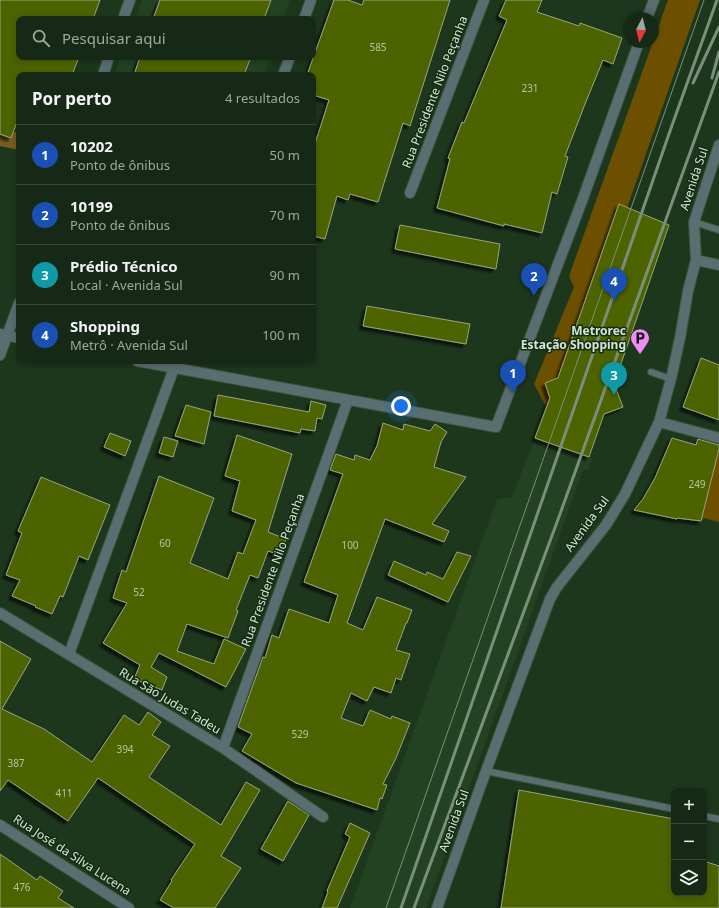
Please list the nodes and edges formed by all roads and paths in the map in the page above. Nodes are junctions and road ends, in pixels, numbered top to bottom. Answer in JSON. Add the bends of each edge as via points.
{"nodes":[{"id":1,"x":130,"y":0,"type":"edge"},
{"id":2,"x":310,"y":0,"type":"edge"},
{"id":3,"x":484,"y":0,"type":"edge"},
{"id":4,"x":654,"y":0,"type":"edge"},
{"id":5,"x":649,"y":12,"type":"edge"},
{"id":6,"x":124,"y":16,"type":"edge"},
{"id":7,"x":305,"y":16,"type":"edge"},
{"id":8,"x":637,"y":48,"type":"edge"},
{"id":9,"x":108,"y":60,"type":"edge"},
{"id":10,"x":289,"y":60,"type":"edge"},
{"id":11,"x":104,"y":72,"type":"edge"},
{"id":12,"x":284,"y":72,"type":"edge"},
{"id":13,"x":719,"y":145,"type":"edge"},
{"id":14,"x":410,"y":193,"type":"dead end"},
{"id":15,"x":694,"y":222,"type":"junction"},
{"id":16,"x":719,"y":230,"type":"edge"},
{"id":17,"x":696,"y":260,"type":"junction"},
{"id":18,"x":719,"y":265,"type":"edge"},
{"id":19,"x":16,"y":309,"type":"edge"},
{"id":20,"x":4,"y":335,"type":"edge"},
{"id":21,"x":16,"y":337,"type":"edge"},
{"id":22,"x":0,"y":355,"type":"edge"},
{"id":23,"x":153,"y":364,"type":"edge"},
{"id":24,"x":174,"y":368,"type":"junction"},
{"id":25,"x":651,"y":372,"type":"dead end"},
{"id":26,"x":671,"y":380,"type":"junction"},
{"id":27,"x":348,"y":400,"type":"junction"},
{"id":28,"x":659,"y":422,"type":"junction"},
{"id":29,"x":719,"y":438,"type":"edge"},
{"id":30,"x":0,"y":613,"type":"edge"},
{"id":31,"x":69,"y":654,"type":"junction"},
{"id":32,"x":223,"y":748,"type":"junction"},
{"id":33,"x":486,"y":770,"type":"junction"},
{"id":34,"x":671,"y":808,"type":"edge"},
{"id":35,"x":323,"y":817,"type":"dead end"},
{"id":36,"x":707,"y":817,"type":"edge"},
{"id":37,"x":719,"y":819,"type":"edge"},
{"id":38,"x":0,"y":825,"type":"edge"},
{"id":39,"x":129,"y":908,"type":"edge"},
{"id":40,"x":437,"y":908,"type":"edge"}],
"edges":[{"from":1,"to":6,"type":"street"},
{"from":2,"to":7,"type":"street"},
{"from":3,"to":14,"type":"street","name":"Rua Presidente Nilo Peçanha"},
{"from":4,"to":5,"type":"street"},
{"from":8,"to":27,"type":"street","via":[[582,202],[496,427]]},
{"from":9,"to":11,"type":"street"},
{"from":10,"to":12,"type":"street"},
{"from":13,"to":15,"type":"street","name":"Avenida Sul"},
{"from":15,"to":16,"type":"lane"},
{"from":15,"to":17,"type":"street","name":"Avenida Sul"},
{"from":17,"to":18,"type":"street"},
{"from":17,"to":26,"type":"street","name":"Avenida Sul"},
{"from":19,"to":20,"type":"street"},
{"from":20,"to":21,"type":"street"},
{"from":20,"to":22,"type":"street"},
{"from":23,"to":24,"type":"street"},
{"from":24,"to":27,"type":"street"},
{"from":24,"to":31,"type":"street"},
{"from":25,"to":26,"type":"lane"},
{"from":26,"to":28,"type":"street","name":"Avenida Sul"},
{"from":27,"to":32,"type":"street","name":"Rua Presidente Nilo Peçanha"},
{"from":28,"to":29,"type":"street"},
{"from":28,"to":33,"type":"street","name":"Avenida Sul","via":[[625,494],[606,525],[557,586],[550,599]]},
{"from":30,"to":31,"type":"street","name":"Rua São Judas Tadeu"},
{"from":31,"to":32,"type":"street","name":"Rua São Judas Tadeu"},
{"from":32,"to":35,"type":"street","name":"Rua São Judas Tadeu"},
{"from":33,"to":34,"type":"lane"},
{"from":33,"to":40,"type":"street","name":"Avenida Sul"},
{"from":36,"to":37,"type":"lane"},
{"from":38,"to":39,"type":"street","name":"Rua José da Silva Lucena"}]}
